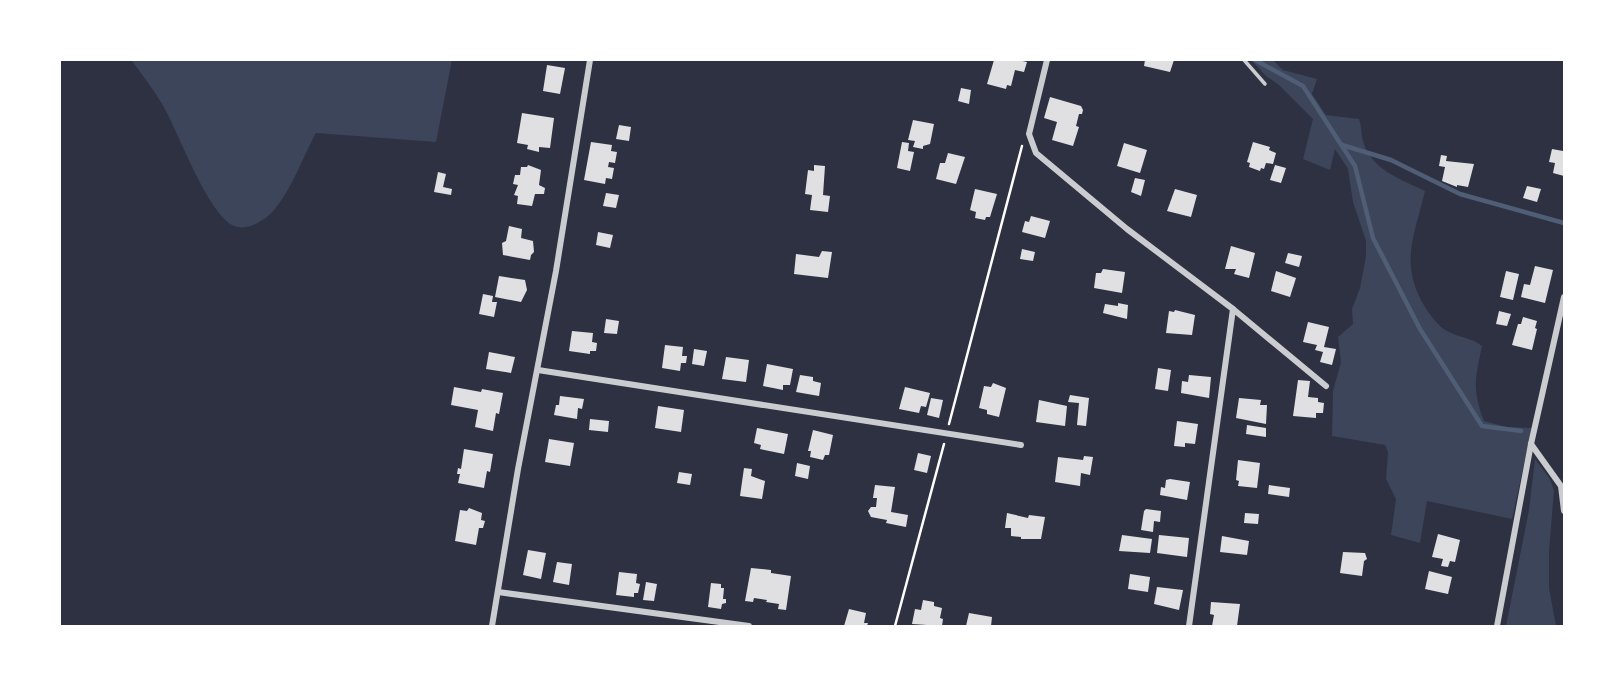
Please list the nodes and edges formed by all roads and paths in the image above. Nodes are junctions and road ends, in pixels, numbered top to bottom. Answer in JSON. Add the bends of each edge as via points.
{"nodes":[{"id":1,"x":590,"y":60,"type":"edge"},
{"id":2,"x":1047,"y":60,"type":"edge"},
{"id":3,"x":1244,"y":60,"type":"edge"},
{"id":4,"x":1265,"y":84,"type":"dead end"},
{"id":5,"x":1029,"y":134,"type":"junction"},
{"id":6,"x":1564,"y":297,"type":"edge"},
{"id":7,"x":1233,"y":309,"type":"junction"},
{"id":8,"x":538,"y":370,"type":"junction"},
{"id":9,"x":1326,"y":386,"type":"dead end"},
{"id":10,"x":947,"y":432,"type":"junction"},
{"id":11,"x":1021,"y":444,"type":"dead end"},
{"id":12,"x":1531,"y":444,"type":"junction"},
{"id":13,"x":1564,"y":511,"type":"edge"},
{"id":14,"x":498,"y":592,"type":"junction"},
{"id":15,"x":492,"y":626,"type":"edge"},
{"id":16,"x":750,"y":626,"type":"edge"},
{"id":17,"x":895,"y":626,"type":"edge"},
{"id":18,"x":1189,"y":626,"type":"edge"},
{"id":19,"x":1497,"y":626,"type":"edge"}],
"edges":[{"from":1,"to":8,"type":"street"},
{"from":2,"to":5,"type":"street"},
{"from":3,"to":4,"type":"lane"},
{"from":5,"to":7,"type":"street","via":[[1036,153]]},
{"from":5,"to":10,"type":"path","via":[[1020,148]]},
{"from":6,"to":12,"type":"street"},
{"from":7,"to":9,"type":"street"},
{"from":7,"to":18,"type":"street"},
{"from":8,"to":10,"type":"street"},
{"from":8,"to":14,"type":"street"},
{"from":10,"to":11,"type":"street"},
{"from":10,"to":17,"type":"path"},
{"from":12,"to":13,"type":"street","via":[[1561,486]]},
{"from":12,"to":19,"type":"street"},
{"from":14,"to":15,"type":"street"},
{"from":14,"to":16,"type":"street"}]}
